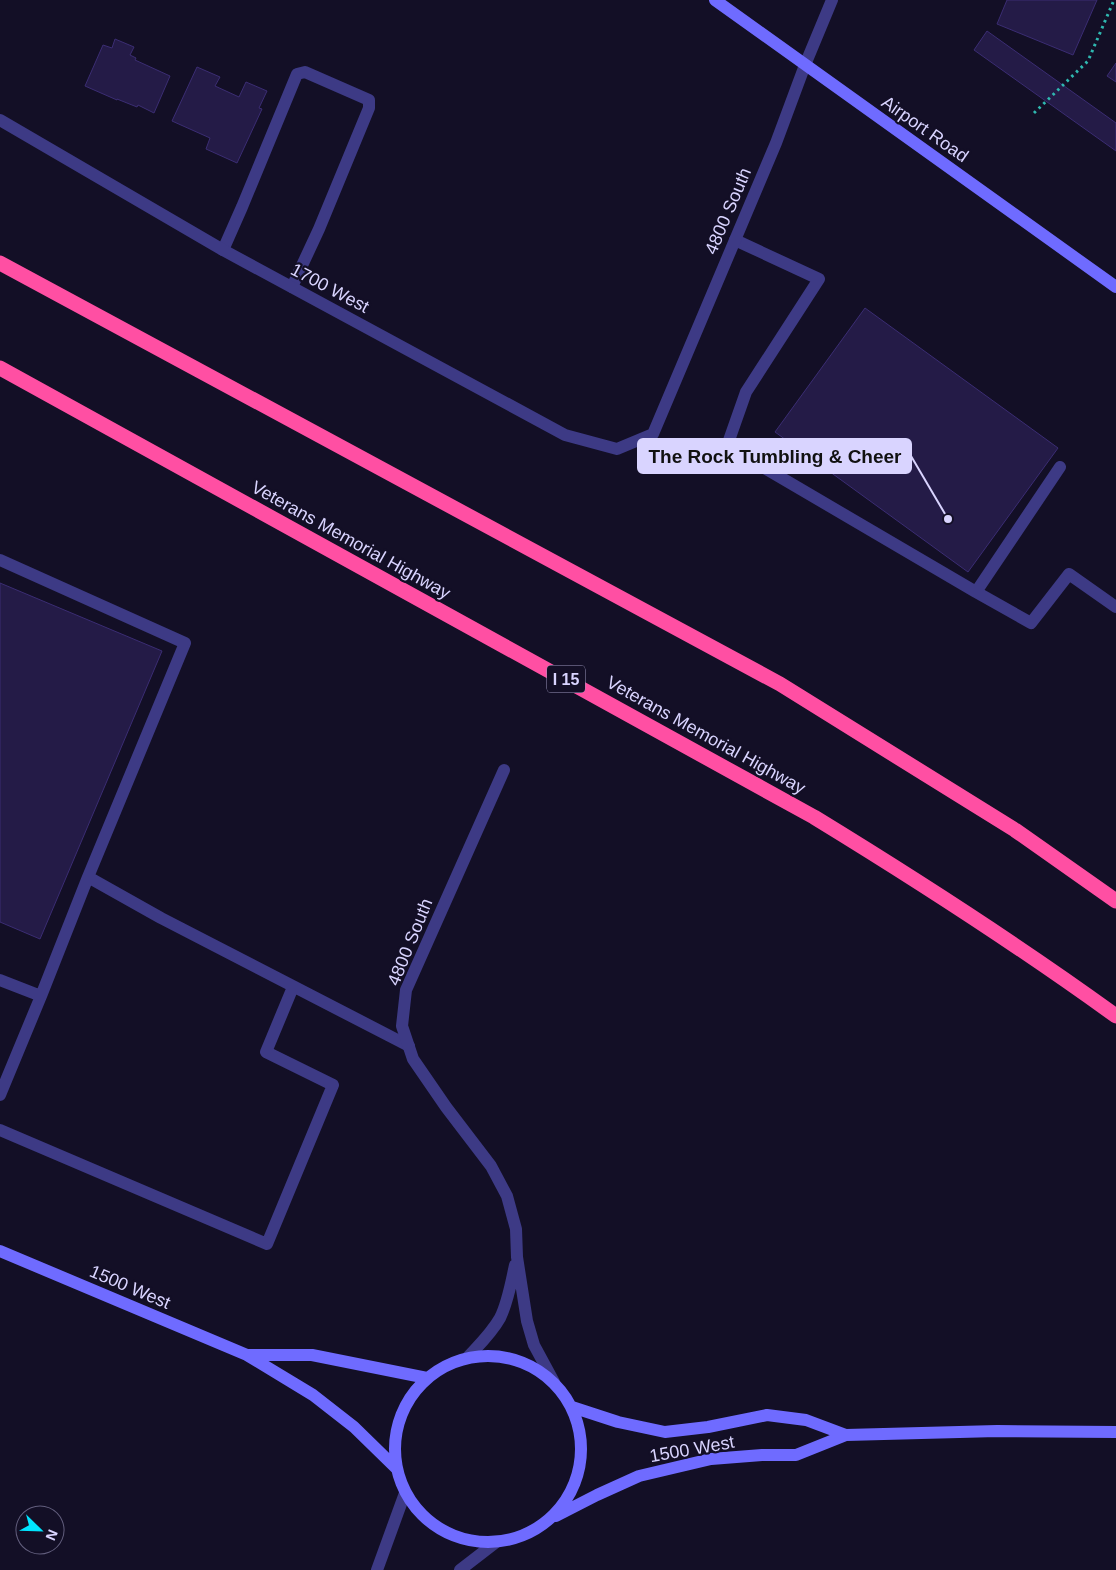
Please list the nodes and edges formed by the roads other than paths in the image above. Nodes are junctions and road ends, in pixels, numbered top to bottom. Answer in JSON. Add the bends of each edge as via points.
{"nodes":[{"id":1,"x":715,"y":0,"type":"edge"},
{"id":2,"x":832,"y":0,"type":"edge"},
{"id":3,"x":805,"y":65,"type":"junction"},
{"id":4,"x":0,"y":120,"type":"edge"},
{"id":5,"x":735,"y":240,"type":"junction"},
{"id":6,"x":222,"y":250,"type":"junction"},
{"id":7,"x":0,"y":263,"type":"edge"},
{"id":8,"x":292,"y":287,"type":"junction"},
{"id":9,"x":1116,"y":287,"type":"edge"},
{"id":10,"x":0,"y":368,"type":"edge"},
{"id":11,"x":653,"y":434,"type":"joint"},
{"id":12,"x":1060,"y":467,"type":"dead end"},
{"id":13,"x":0,"y":560,"type":"edge"},
{"id":14,"x":976,"y":592,"type":"junction"},
{"id":15,"x":1116,"y":607,"type":"edge"},
{"id":16,"x":504,"y":770,"type":"dead end"},
{"id":17,"x":88,"y":877,"type":"junction"},
{"id":18,"x":1116,"y":901,"type":"edge"},
{"id":19,"x":0,"y":980,"type":"edge"},
{"id":20,"x":293,"y":987,"type":"junction"},
{"id":21,"x":41,"y":996,"type":"junction"},
{"id":22,"x":1116,"y":1016,"type":"edge"},
{"id":23,"x":409,"y":1046,"type":"junction"},
{"id":24,"x":0,"y":1095,"type":"edge"},
{"id":25,"x":0,"y":1130,"type":"edge"},
{"id":26,"x":0,"y":1251,"type":"edge"},
{"id":27,"x":517,"y":1257,"type":"junction"},
{"id":28,"x":247,"y":1355,"type":"junction"},
{"id":29,"x":467,"y":1358,"type":"junction"},
{"id":30,"x":427,"y":1378,"type":"junction"},
{"id":31,"x":554,"y":1382,"type":"junction"},
{"id":32,"x":572,"y":1407,"type":"junction"},
{"id":33,"x":1116,"y":1432,"type":"edge"},
{"id":34,"x":846,"y":1435,"type":"junction"},
{"id":35,"x":397,"y":1469,"type":"junction"},
{"id":36,"x":405,"y":1492,"type":"junction"},
{"id":37,"x":550,"y":1519,"type":"junction"},
{"id":38,"x":496,"y":1543,"type":"junction"},
{"id":39,"x":377,"y":1570,"type":"edge"},
{"id":40,"x":460,"y":1570,"type":"edge"}],
"edges":[{"from":1,"to":3,"type":"street","name":"Airport Road"},
{"from":2,"to":3,"type":"street","name":"4800 South"},
{"from":3,"to":5,"type":"street","name":"4800 South"},
{"from":3,"to":9,"type":"street","name":"Airport Road"},
{"from":4,"to":6,"type":"street","name":"1700 West"},
{"from":5,"to":11,"type":"street","name":"4800 South"},
{"from":5,"to":14,"type":"street","via":[[819,280],[746,392],[727,446]]},
{"from":6,"to":8,"type":"street","name":"1700 West"},
{"from":6,"to":8,"type":"street","via":[[297,74],[305,72],[369,100],[369,108],[330,203]]},
{"from":7,"to":18,"type":"highway","via":[[780,684],[1015,830]]},
{"from":8,"to":11,"type":"street","name":"1700 West","via":[[565,435],[617,449]]},
{"from":10,"to":22,"type":"highway","name":"Veterans Memorial Highway","number":"I 15","via":[[814,817],[974,917]]},
{"from":12,"to":14,"type":"street"},
{"from":13,"to":17,"type":"street","via":[[186,643]]},
{"from":14,"to":15,"type":"street","via":[[1031,623],[1069,574]]},
{"from":16,"to":23,"type":"street","name":"4800 South","via":[[406,990],[402,1026]]},
{"from":17,"to":20,"type":"street"},
{"from":17,"to":21,"type":"street"},
{"from":19,"to":21,"type":"street"},
{"from":20,"to":23,"type":"street"},
{"from":20,"to":25,"type":"street","via":[[266,1052],[333,1085],[267,1244]]},
{"from":21,"to":24,"type":"street"},
{"from":23,"to":27,"type":"street","name":"4800 South","via":[[413,1059],[508,1196],[516,1229]]},
{"from":26,"to":28,"type":"street","name":"1500 West"},
{"from":27,"to":29,"type":"street","name":"4800 South","via":[[500,1318]]},
{"from":27,"to":31,"type":"street","name":"4800 South","via":[[527,1322],[534,1344]]},
{"from":28,"to":30,"type":"street","name":"1500 West","via":[[312,1355]]},
{"from":28,"to":35,"type":"street","name":"1500 West","via":[[313,1395],[354,1426]]},
{"from":29,"to":30,"type":"street"},
{"from":29,"to":31,"type":"street","via":[[498,1356],[528,1364]]},
{"from":30,"to":35,"type":"street","via":[[411,1397],[400,1420],[395,1444]]},
{"from":31,"to":32,"type":"street"},
{"from":32,"to":34,"type":"street","name":"1500 West","via":[[618,1422],[665,1432],[767,1415],[806,1420]]},
{"from":32,"to":37,"type":"street","via":[[581,1436],[580,1467],[570,1495]]},
{"from":33,"to":34,"type":"street","name":"1500 West"},
{"from":34,"to":37,"type":"street","name":"1500 West","via":[[796,1455],[711,1460],[639,1476]]},
{"from":35,"to":36,"type":"street"},
{"from":36,"to":38,"type":"street","via":[[421,1515],[443,1531],[468,1541]]},
{"from":36,"to":39,"type":"street"},
{"from":37,"to":38,"type":"street","via":[[525,1536]]},
{"from":38,"to":40,"type":"street"}]}
